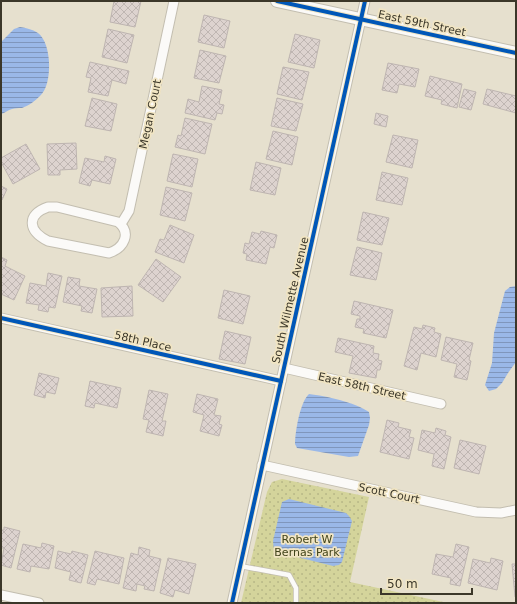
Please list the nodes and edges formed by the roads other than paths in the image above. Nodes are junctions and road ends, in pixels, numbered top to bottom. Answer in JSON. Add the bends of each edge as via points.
{"nodes":[{"id":1,"x":174,"y":1,"type":"edge"},
{"id":2,"x":277,"y":1,"type":"edge"},
{"id":3,"x":365,"y":1,"type":"edge"},
{"id":4,"x":361,"y":19,"type":"junction"},
{"id":5,"x":516,"y":53,"type":"edge"},
{"id":6,"x":121,"y":224,"type":"junction"},
{"id":7,"x":1,"y":318,"type":"edge"},
{"id":8,"x":284,"y":368,"type":"junction"},
{"id":9,"x":281,"y":381,"type":"junction"},
{"id":10,"x":441,"y":404,"type":"dead end"},
{"id":11,"x":262,"y":465,"type":"junction"},
{"id":12,"x":516,"y":510,"type":"edge"},
{"id":13,"x":240,"y":566,"type":"junction"},
{"id":14,"x":1,"y":595,"type":"edge"},
{"id":15,"x":39,"y":603,"type":"edge"},
{"id":16,"x":232,"y":603,"type":"edge"},
{"id":17,"x":296,"y":603,"type":"edge"}],
"edges":[{"from":1,"to":6,"type":"street","name":"Megan Court","via":[[129,212]]},
{"from":2,"to":4,"type":"street","name":"East 59th Street"},
{"from":3,"to":4,"type":"street","name":"South Wilmette Avenue"},
{"from":4,"to":5,"type":"street","name":"East 59th Street"},
{"from":4,"to":8,"type":"street","name":"South Wilmette Avenue"},
{"from":6,"to":6,"type":"street","via":[[57,207],[40,210],[35,214],[33,222],[34,230],[48,241],[109,253],[117,250],[125,238]]},
{"from":7,"to":9,"type":"street","name":"58th Place"},
{"from":8,"to":9,"type":"street","name":"South Wilmette Avenue"},
{"from":8,"to":10,"type":"street","name":"East 58th Street"},
{"from":9,"to":11,"type":"street","name":"South Wilmette Avenue"},
{"from":11,"to":12,"type":"street","name":"Scott Court","via":[[476,512],[501,513]]},
{"from":11,"to":13,"type":"street","name":"South Wilmette Avenue"},
{"from":13,"to":16,"type":"street","name":"South Wilmette Avenue"},
{"from":13,"to":17,"type":"lane","via":[[289,575],[296,588]]},
{"from":14,"to":15,"type":"street"}]}
